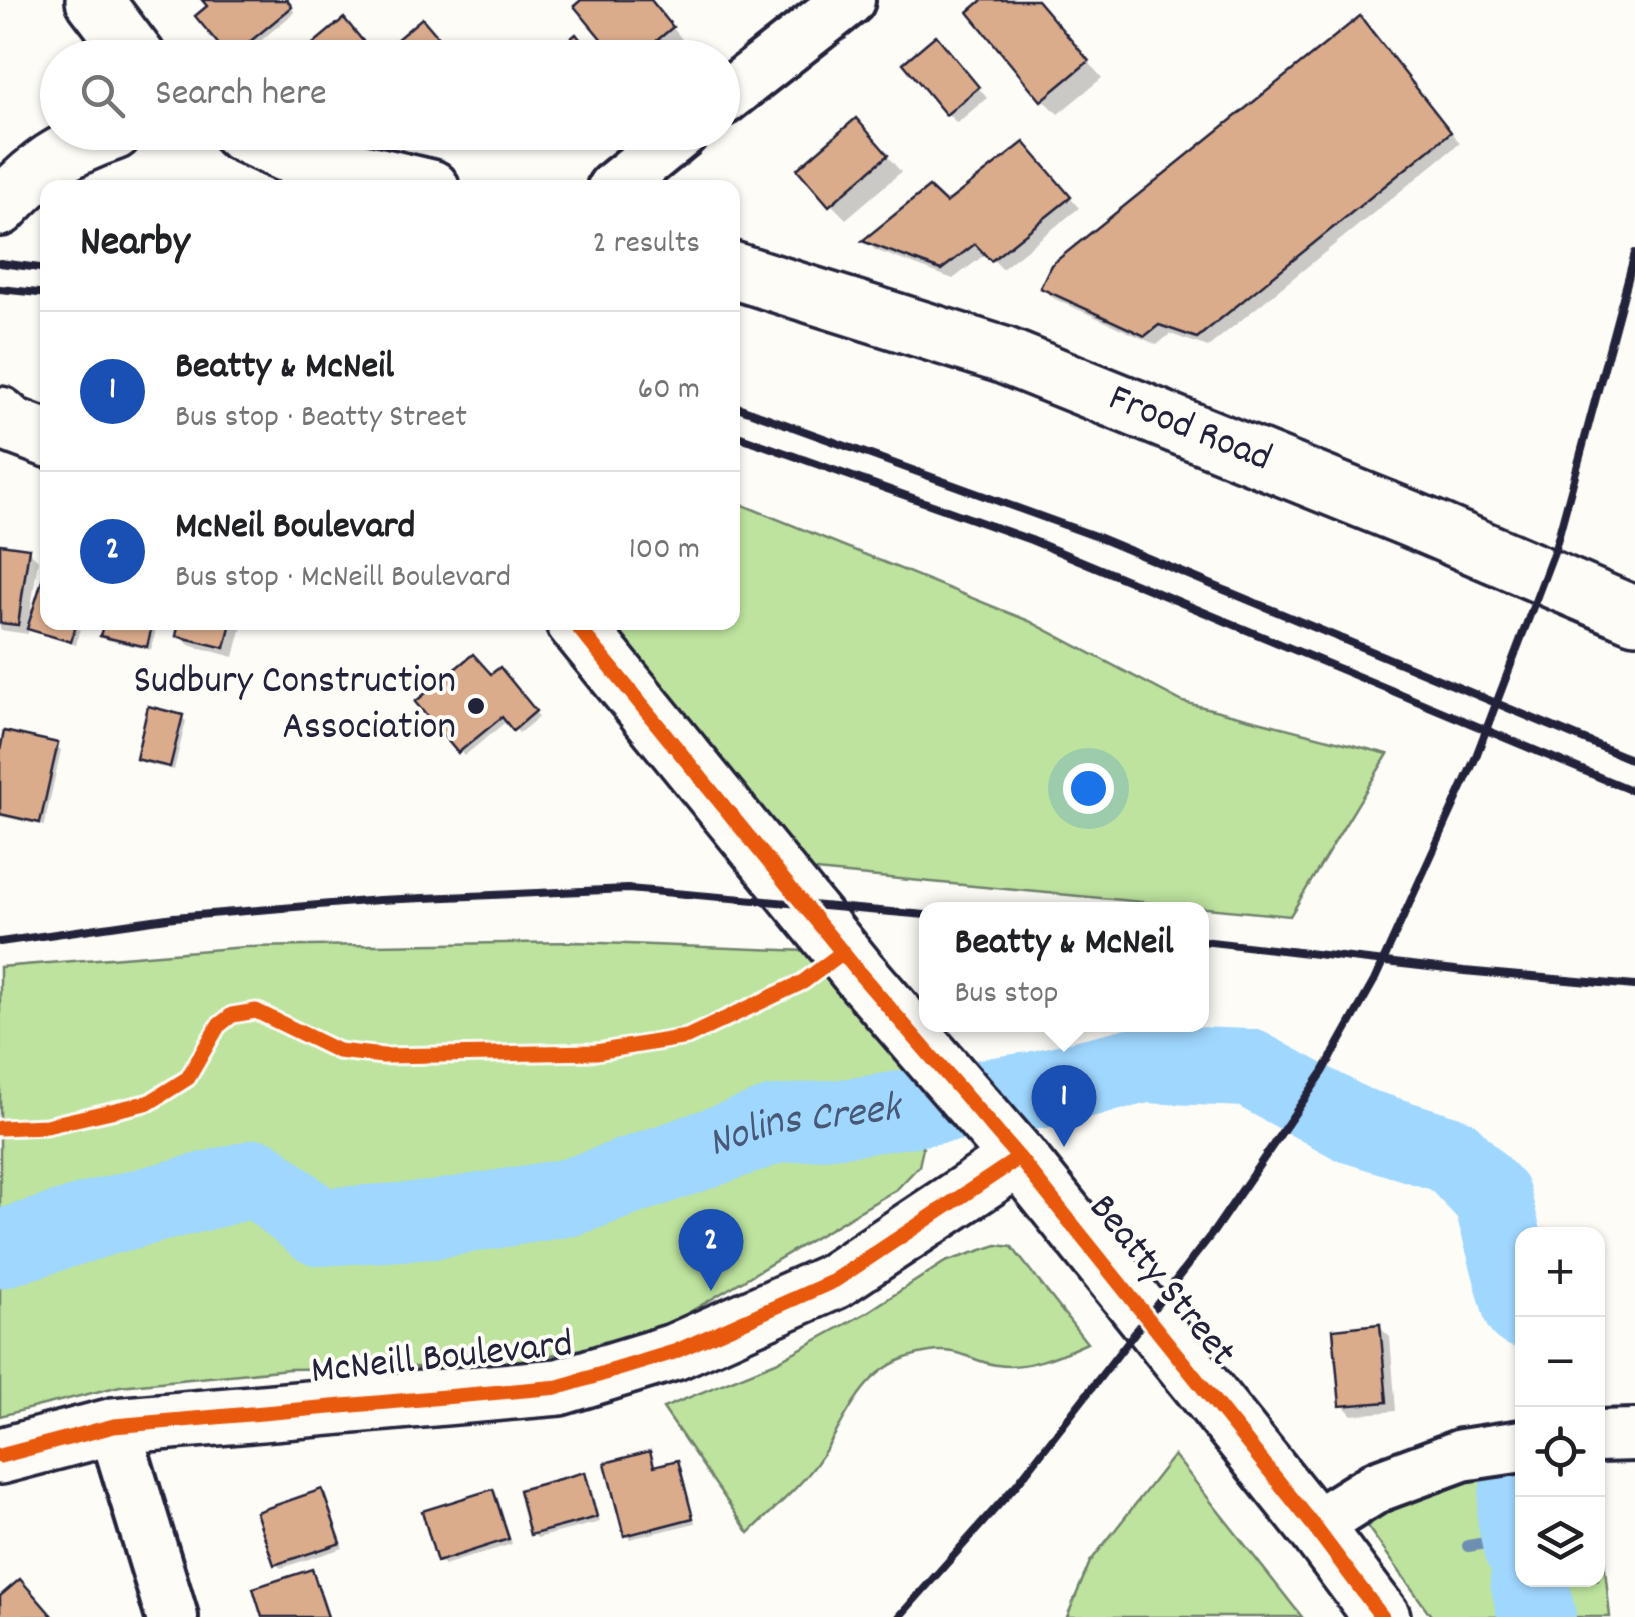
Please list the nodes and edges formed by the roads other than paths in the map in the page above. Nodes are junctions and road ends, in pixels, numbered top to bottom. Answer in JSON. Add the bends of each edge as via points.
{"nodes":[{"id":1,"x":94,"y":0,"type":"edge"},
{"id":2,"x":849,"y":0,"type":"edge"},
{"id":3,"x":124,"y":40,"type":"edge"},
{"id":4,"x":740,"y":86,"type":"edge"},
{"id":5,"x":70,"y":150,"type":"edge"},
{"id":6,"x":277,"y":150,"type":"edge"},
{"id":7,"x":660,"y":150,"type":"edge"},
{"id":8,"x":397,"y":180,"type":"edge"},
{"id":9,"x":623,"y":180,"type":"edge"},
{"id":10,"x":0,"y":208,"type":"edge"},
{"id":11,"x":740,"y":272,"type":"edge"},
{"id":12,"x":0,"y":415,"type":"edge"},
{"id":13,"x":40,"y":436,"type":"edge"},
{"id":14,"x":1635,"y":615,"type":"edge"},
{"id":15,"x":580,"y":630,"type":"edge"},
{"id":16,"x":1006,"y":1142,"type":"junction"},
{"id":17,"x":114,"y":1426,"type":"junction"},
{"id":18,"x":1635,"y":1435,"type":"edge"},
{"id":19,"x":1605,"y":1436,"type":"edge"},
{"id":20,"x":1515,"y":1447,"type":"edge"},
{"id":21,"x":0,"y":1456,"type":"edge"},
{"id":22,"x":1314,"y":1526,"type":"junction"},
{"id":23,"x":172,"y":1617,"type":"edge"},
{"id":24,"x":1382,"y":1617,"type":"edge"}],
"edges":[{"from":1,"to":3,"type":"street"},
{"from":2,"to":4,"type":"street"},
{"from":5,"to":10,"type":"street","via":[[46,162]]},
{"from":6,"to":8,"type":"street"},
{"from":7,"to":9,"type":"street"},
{"from":11,"to":14,"type":"street","name":"Frood Road","via":[[1003,354]]},
{"from":12,"to":13,"type":"street"},
{"from":15,"to":16,"type":"street","name":"Beatty Street"},
{"from":16,"to":17,"type":"street","name":"McNeill Boulevard","via":[[834,1281],[674,1352],[559,1387]]},
{"from":16,"to":22,"type":"street","name":"Beatty Street"},
{"from":17,"to":21,"type":"street","name":"McNeill Boulevard"},
{"from":17,"to":23,"type":"street"},
{"from":18,"to":19,"type":"street"},
{"from":20,"to":22,"type":"street","via":[[1462,1455],[1378,1486]]},
{"from":22,"to":24,"type":"street","name":"Beatty Street"}]}
